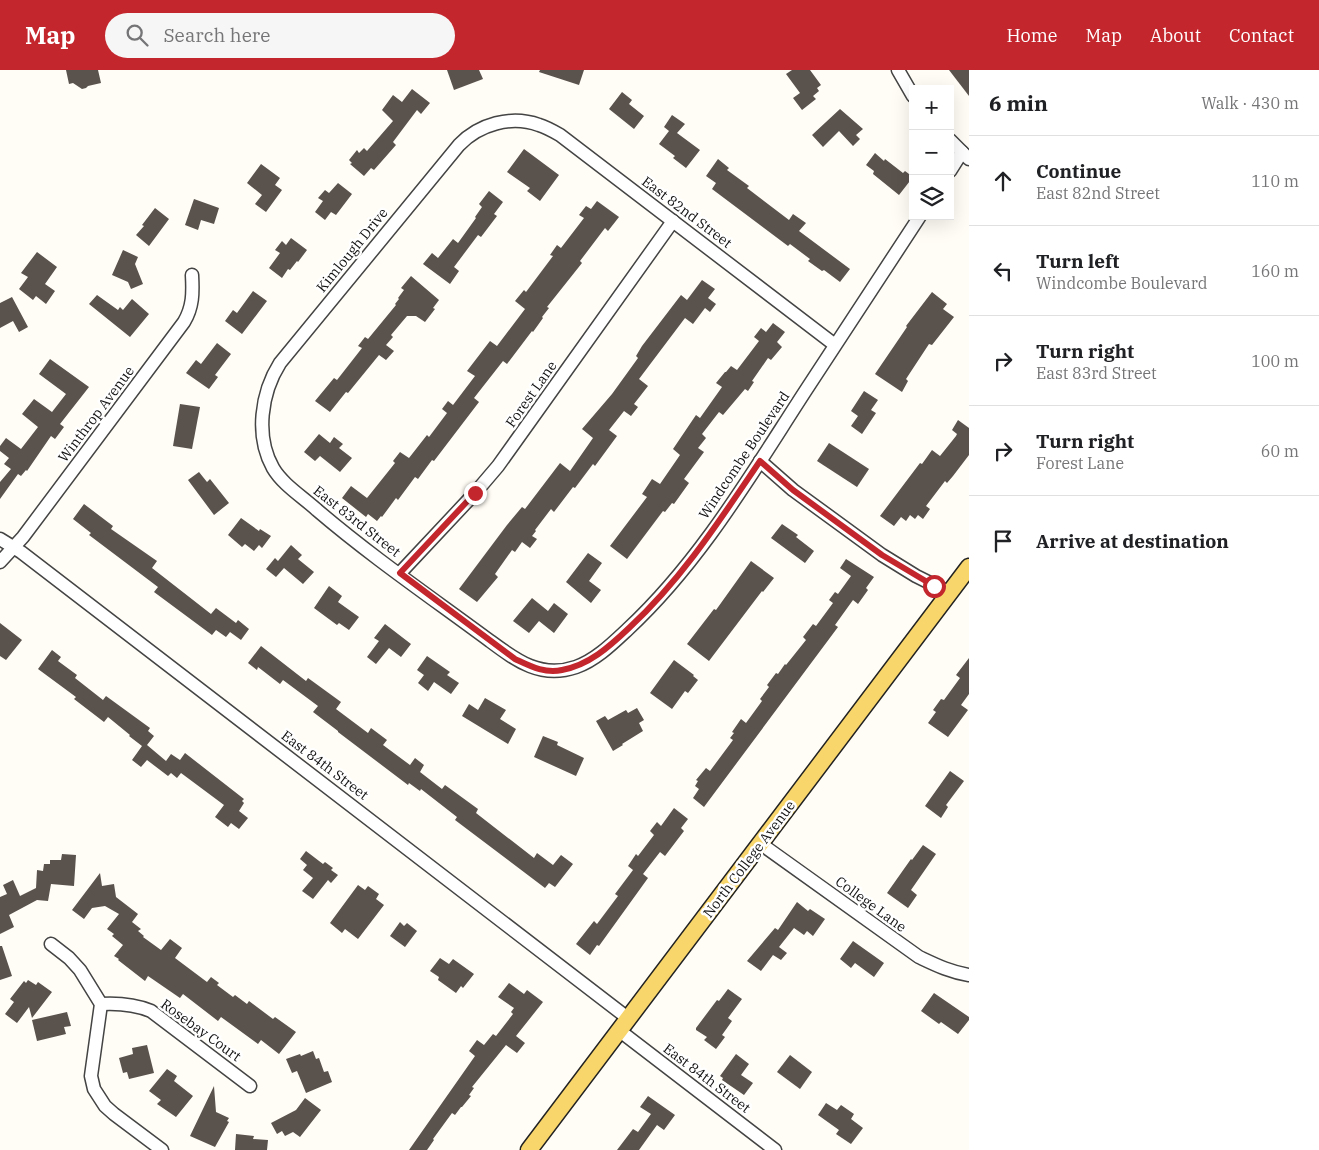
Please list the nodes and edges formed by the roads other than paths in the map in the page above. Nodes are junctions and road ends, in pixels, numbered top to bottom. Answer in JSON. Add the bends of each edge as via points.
{"nodes":[{"id":1,"x":898,"y":70,"type":"edge"},
{"id":2,"x":909,"y":89,"type":"edge"},
{"id":3,"x":512,"y":121,"type":"joint"},
{"id":4,"x":954,"y":144,"type":"edge"},
{"id":5,"x":966,"y":156,"type":"edge"},
{"id":6,"x":954,"y":167,"type":"edge"},
{"id":7,"x":917,"y":220,"type":"edge"},
{"id":8,"x":674,"y":221,"type":"junction"},
{"id":9,"x":192,"y":275,"type":"dead end"},
{"id":10,"x":835,"y":344,"type":"junction"},
{"id":11,"x":263,"y":436,"type":"joint"},
{"id":12,"x":760,"y":461,"type":"junction"},
{"id":13,"x":0,"y":539,"type":"edge"},
{"id":14,"x":13,"y":547,"type":"junction"},
{"id":15,"x":0,"y":562,"type":"edge"},
{"id":16,"x":968,"y":572,"type":"edge"},
{"id":17,"x":400,"y":573,"type":"junction"},
{"id":18,"x":950,"y":593,"type":"junction"},
{"id":19,"x":556,"y":670,"type":"joint"},
{"id":20,"x":761,"y":844,"type":"junction"},
{"id":21,"x":51,"y":944,"type":"dead end"},
{"id":22,"x":969,"y":975,"type":"edge"},
{"id":23,"x":101,"y":1004,"type":"junction"},
{"id":24,"x":624,"y":1025,"type":"junction"},
{"id":25,"x":250,"y":1086,"type":"dead end"},
{"id":26,"x":162,"y":1150,"type":"edge"},
{"id":27,"x":529,"y":1150,"type":"edge"},
{"id":28,"x":776,"y":1150,"type":"edge"}],
"edges":[{"from":1,"to":2,"type":"street"},
{"from":3,"to":8,"type":"street","name":"East 82nd Street","via":[[541,125],[560,135]]},
{"from":3,"to":11,"type":"street","name":"Kimlough Drive","via":[[483,128],[459,145],[289,351],[268,386]]},
{"from":4,"to":5,"type":"street"},
{"from":5,"to":6,"type":"street"},
{"from":7,"to":10,"type":"street","name":"Windcombe Boulevard"},
{"from":8,"to":10,"type":"street","name":"East 82nd Street"},
{"from":8,"to":17,"type":"street","name":"Forest Lane","via":[[505,457]]},
{"from":9,"to":14,"type":"street","name":"Winthrop Avenue","via":[[193,296],[184,322]]},
{"from":10,"to":12,"type":"street","name":"Windcombe Boulevard"},
{"from":11,"to":17,"type":"street","name":"East 83rd Street","via":[[270,462],[288,485],[332,523]]},
{"from":12,"to":18,"type":"street","via":[[793,490],[882,555]]},
{"from":12,"to":19,"type":"street","name":"Windcombe Boulevard","via":[[701,547],[652,606],[591,659]]},
{"from":13,"to":14,"type":"street","name":"East 84th Street"},
{"from":14,"to":15,"type":"street","name":"Winthrop Avenue"},
{"from":14,"to":24,"type":"street","name":"East 84th Street"},
{"from":16,"to":18,"type":"main road","name":"North College Avenue"},
{"from":17,"to":19,"type":"street","name":"East 83rd Street","via":[[515,659],[539,669]]},
{"from":18,"to":20,"type":"main road","name":"North College Avenue"},
{"from":20,"to":22,"type":"street","name":"College Lane","via":[[919,957],[935,966]]},
{"from":20,"to":24,"type":"main road","name":"North College Avenue"},
{"from":21,"to":23,"type":"street","via":[[80,970]]},
{"from":23,"to":25,"type":"street","name":"Rosebay Court","via":[[119,1002],[151,1011]]},
{"from":23,"to":26,"type":"street","via":[[91,1076],[94,1089],[105,1106]]},
{"from":24,"to":27,"type":"main road","name":"North College Avenue"},
{"from":24,"to":28,"type":"street","name":"East 84th Street"}]}
